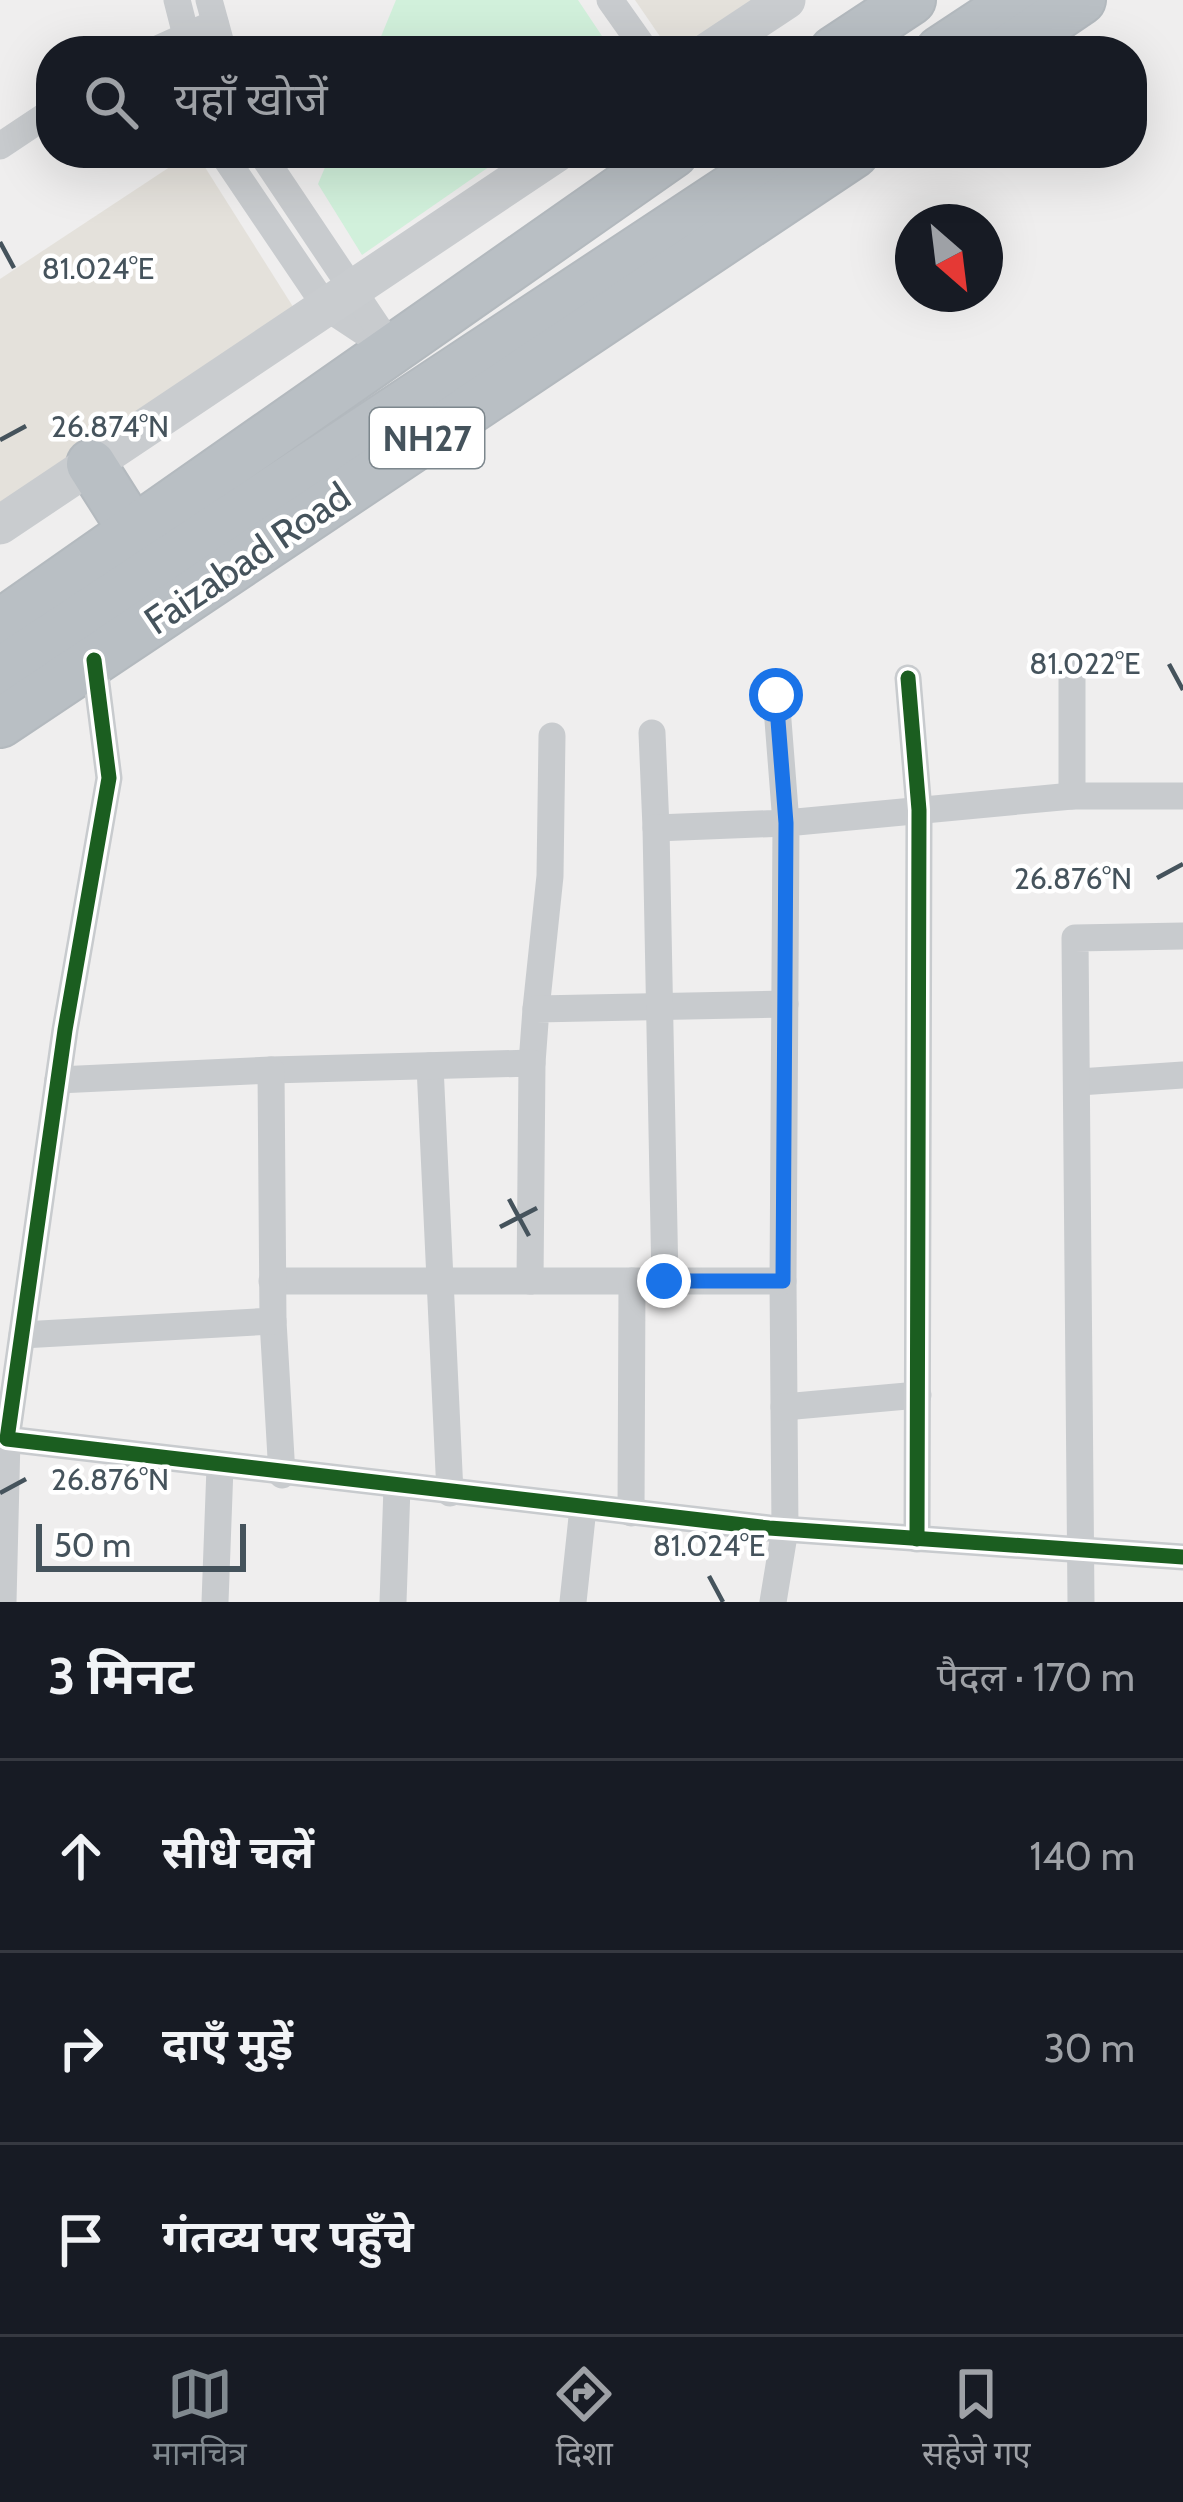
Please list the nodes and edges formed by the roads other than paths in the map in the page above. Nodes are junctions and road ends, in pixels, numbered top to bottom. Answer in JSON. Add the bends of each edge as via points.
{"nodes":[{"id":1,"x":177,"y":0,"type":"edge"},
{"id":2,"x":610,"y":0,"type":"edge"},
{"id":3,"x":785,"y":0,"type":"edge"},
{"id":4,"x":911,"y":0,"type":"edge"},
{"id":5,"x":1017,"y":0,"type":"edge"},
{"id":6,"x":1081,"y":0,"type":"edge"},
{"id":7,"x":212,"y":12,"type":"edge"},
{"id":8,"x":186,"y":36,"type":"edge"},
{"id":9,"x":193,"y":36,"type":"edge"},
{"id":10,"x":635,"y":36,"type":"edge"},
{"id":11,"x":731,"y":36,"type":"edge"},
{"id":12,"x":857,"y":36,"type":"edge"},
{"id":13,"x":963,"y":36,"type":"edge"},
{"id":14,"x":1028,"y":36,"type":"edge"},
{"id":15,"x":36,"y":122,"type":"edge"},
{"id":16,"x":0,"y":146,"type":"edge"},
{"id":17,"x":234,"y":168,"type":"edge"},
{"id":18,"x":269,"y":168,"type":"edge"},
{"id":19,"x":534,"y":168,"type":"edge"},
{"id":20,"x":653,"y":168,"type":"edge"},
{"id":21,"x":762,"y":168,"type":"edge"},
{"id":22,"x":832,"y":168,"type":"edge"},
{"id":23,"x":340,"y":297,"type":"junction"},
{"id":24,"x":394,"y":352,"type":"junction"},
{"id":25,"x":91,"y":464,"type":"junction"},
{"id":26,"x":0,"y":525,"type":"edge"},
{"id":27,"x":134,"y":532,"type":"junction"},
{"id":28,"x":0,"y":624,"type":"edge"},
{"id":29,"x":94,"y":660,"type":"junction"},
{"id":30,"x":0,"y":672,"type":"edge"},
{"id":31,"x":1072,"y":673,"type":"dead end"},
{"id":32,"x":908,"y":677,"type":"dead end"},
{"id":33,"x":776,"y":695,"type":"dead end"},
{"id":34,"x":0,"y":723,"type":"edge"},
{"id":35,"x":652,"y":733,"type":"dead end"},
{"id":36,"x":552,"y":736,"type":"dead end"},
{"id":37,"x":1072,"y":796,"type":"junction"},
{"id":38,"x":1183,"y":796,"type":"edge"},
{"id":39,"x":919,"y":809,"type":"junction"},
{"id":40,"x":786,"y":823,"type":"junction"},
{"id":41,"x":656,"y":828,"type":"junction"},
{"id":42,"x":1183,"y":936,"type":"edge"},
{"id":43,"x":785,"y":1004,"type":"junction"},
{"id":44,"x":660,"y":1006,"type":"junction"},
{"id":45,"x":536,"y":1010,"type":"junction"},
{"id":46,"x":532,"y":1063,"type":"junction"},
{"id":47,"x":430,"y":1066,"type":"junction"},
{"id":48,"x":271,"y":1070,"type":"junction"},
{"id":49,"x":1183,"y":1075,"type":"edge"},
{"id":50,"x":58,"y":1079,"type":"junction"},
{"id":51,"x":1079,"y":1082,"type":"junction"},
{"id":52,"x":272,"y":1281,"type":"junction"},
{"id":53,"x":441,"y":1281,"type":"junction"},
{"id":54,"x":530,"y":1281,"type":"junction"},
{"id":55,"x":632,"y":1281,"type":"junction"},
{"id":56,"x":664,"y":1281,"type":"junction"},
{"id":57,"x":783,"y":1281,"type":"junction"},
{"id":58,"x":273,"y":1321,"type":"junction"},
{"id":59,"x":22,"y":1335,"type":"junction"},
{"id":60,"x":918,"y":1395,"type":"junction"},
{"id":61,"x":6,"y":1399,"type":"edge"},
{"id":62,"x":784,"y":1407,"type":"junction"},
{"id":63,"x":7,"y":1439,"type":"junction"},
{"id":64,"x":220,"y":1467,"type":"junction"},
{"id":65,"x":282,"y":1475,"type":"junction"},
{"id":66,"x":398,"y":1487,"type":"junction"},
{"id":67,"x":450,"y":1493,"type":"junction"},
{"id":68,"x":583,"y":1508,"type":"junction"},
{"id":69,"x":631,"y":1513,"type":"junction"},
{"id":70,"x":784,"y":1529,"type":"junction"},
{"id":71,"x":917,"y":1538,"type":"junction"},
{"id":72,"x":1084,"y":1550,"type":"junction"},
{"id":73,"x":1183,"y":1557,"type":"edge"},
{"id":74,"x":3,"y":1602,"type":"edge"},
{"id":75,"x":215,"y":1602,"type":"edge"},
{"id":76,"x":393,"y":1602,"type":"edge"},
{"id":77,"x":574,"y":1602,"type":"edge"},
{"id":78,"x":772,"y":1602,"type":"edge"},
{"id":79,"x":1081,"y":1602,"type":"edge"}],
"edges":[{"from":1,"to":8,"type":"street"},
{"from":2,"to":10,"type":"street"},
{"from":3,"to":11,"type":"street"},
{"from":4,"to":12,"type":"highway"},
{"from":5,"to":13,"type":"highway"},
{"from":6,"to":14,"type":"highway"},
{"from":7,"to":9,"type":"street"},
{"from":15,"to":16,"type":"street"},
{"from":17,"to":23,"type":"street"},
{"from":18,"to":23,"type":"street"},
{"from":19,"to":23,"type":"street"},
{"from":20,"to":24,"type":"highway"},
{"from":21,"to":30,"type":"highway","number":"NH27"},
{"from":22,"to":29,"type":"highway","name":"Faizabad Road","number":"NH27"},
{"from":23,"to":24,"type":"street"},
{"from":23,"to":25,"type":"street"},
{"from":24,"to":27,"type":"highway"},
{"from":25,"to":26,"type":"street"},
{"from":25,"to":27,"type":"highway"},
{"from":27,"to":28,"type":"highway"},
{"from":29,"to":34,"type":"highway","name":"Faizabad Road","number":"NH27"},
{"from":29,"to":50,"type":"street","via":[[109,778]]},
{"from":31,"to":37,"type":"street"},
{"from":32,"to":39,"type":"street"},
{"from":33,"to":40,"type":"street"},
{"from":35,"to":41,"type":"street"},
{"from":36,"to":45,"type":"street","via":[[550,876]]},
{"from":37,"to":38,"type":"street"},
{"from":37,"to":39,"type":"street"},
{"from":39,"to":40,"type":"street"},
{"from":39,"to":60,"type":"street"},
{"from":40,"to":41,"type":"street"},
{"from":40,"to":43,"type":"street"},
{"from":41,"to":44,"type":"street"},
{"from":42,"to":51,"type":"street","via":[[1075,938]]},
{"from":43,"to":44,"type":"street"},
{"from":43,"to":57,"type":"street"},
{"from":44,"to":45,"type":"street"},
{"from":44,"to":56,"type":"street"},
{"from":45,"to":46,"type":"street"},
{"from":46,"to":47,"type":"street"},
{"from":46,"to":54,"type":"street"},
{"from":47,"to":48,"type":"street"},
{"from":47,"to":53,"type":"street"},
{"from":48,"to":50,"type":"street"},
{"from":48,"to":52,"type":"street"},
{"from":49,"to":51,"type":"street"},
{"from":50,"to":59,"type":"street"},
{"from":51,"to":72,"type":"street"},
{"from":52,"to":53,"type":"street"},
{"from":52,"to":58,"type":"street"},
{"from":53,"to":54,"type":"street"},
{"from":53,"to":67,"type":"street"},
{"from":54,"to":55,"type":"street"},
{"from":55,"to":56,"type":"street"},
{"from":55,"to":69,"type":"street"},
{"from":56,"to":57,"type":"street"},
{"from":57,"to":62,"type":"street"},
{"from":58,"to":59,"type":"street"},
{"from":58,"to":65,"type":"street"},
{"from":59,"to":61,"type":"street"},
{"from":60,"to":62,"type":"street"},
{"from":60,"to":71,"type":"street"},
{"from":61,"to":63,"type":"street"},
{"from":62,"to":70,"type":"street"},
{"from":63,"to":64,"type":"street"},
{"from":63,"to":74,"type":"street"},
{"from":64,"to":65,"type":"street"},
{"from":64,"to":75,"type":"street"},
{"from":65,"to":66,"type":"street"},
{"from":66,"to":67,"type":"street"},
{"from":66,"to":76,"type":"street"},
{"from":67,"to":68,"type":"street"},
{"from":68,"to":69,"type":"street"},
{"from":68,"to":77,"type":"street"},
{"from":69,"to":70,"type":"street"},
{"from":70,"to":71,"type":"street"},
{"from":70,"to":78,"type":"street"},
{"from":71,"to":72,"type":"street"},
{"from":72,"to":73,"type":"street"},
{"from":72,"to":79,"type":"street"}]}
